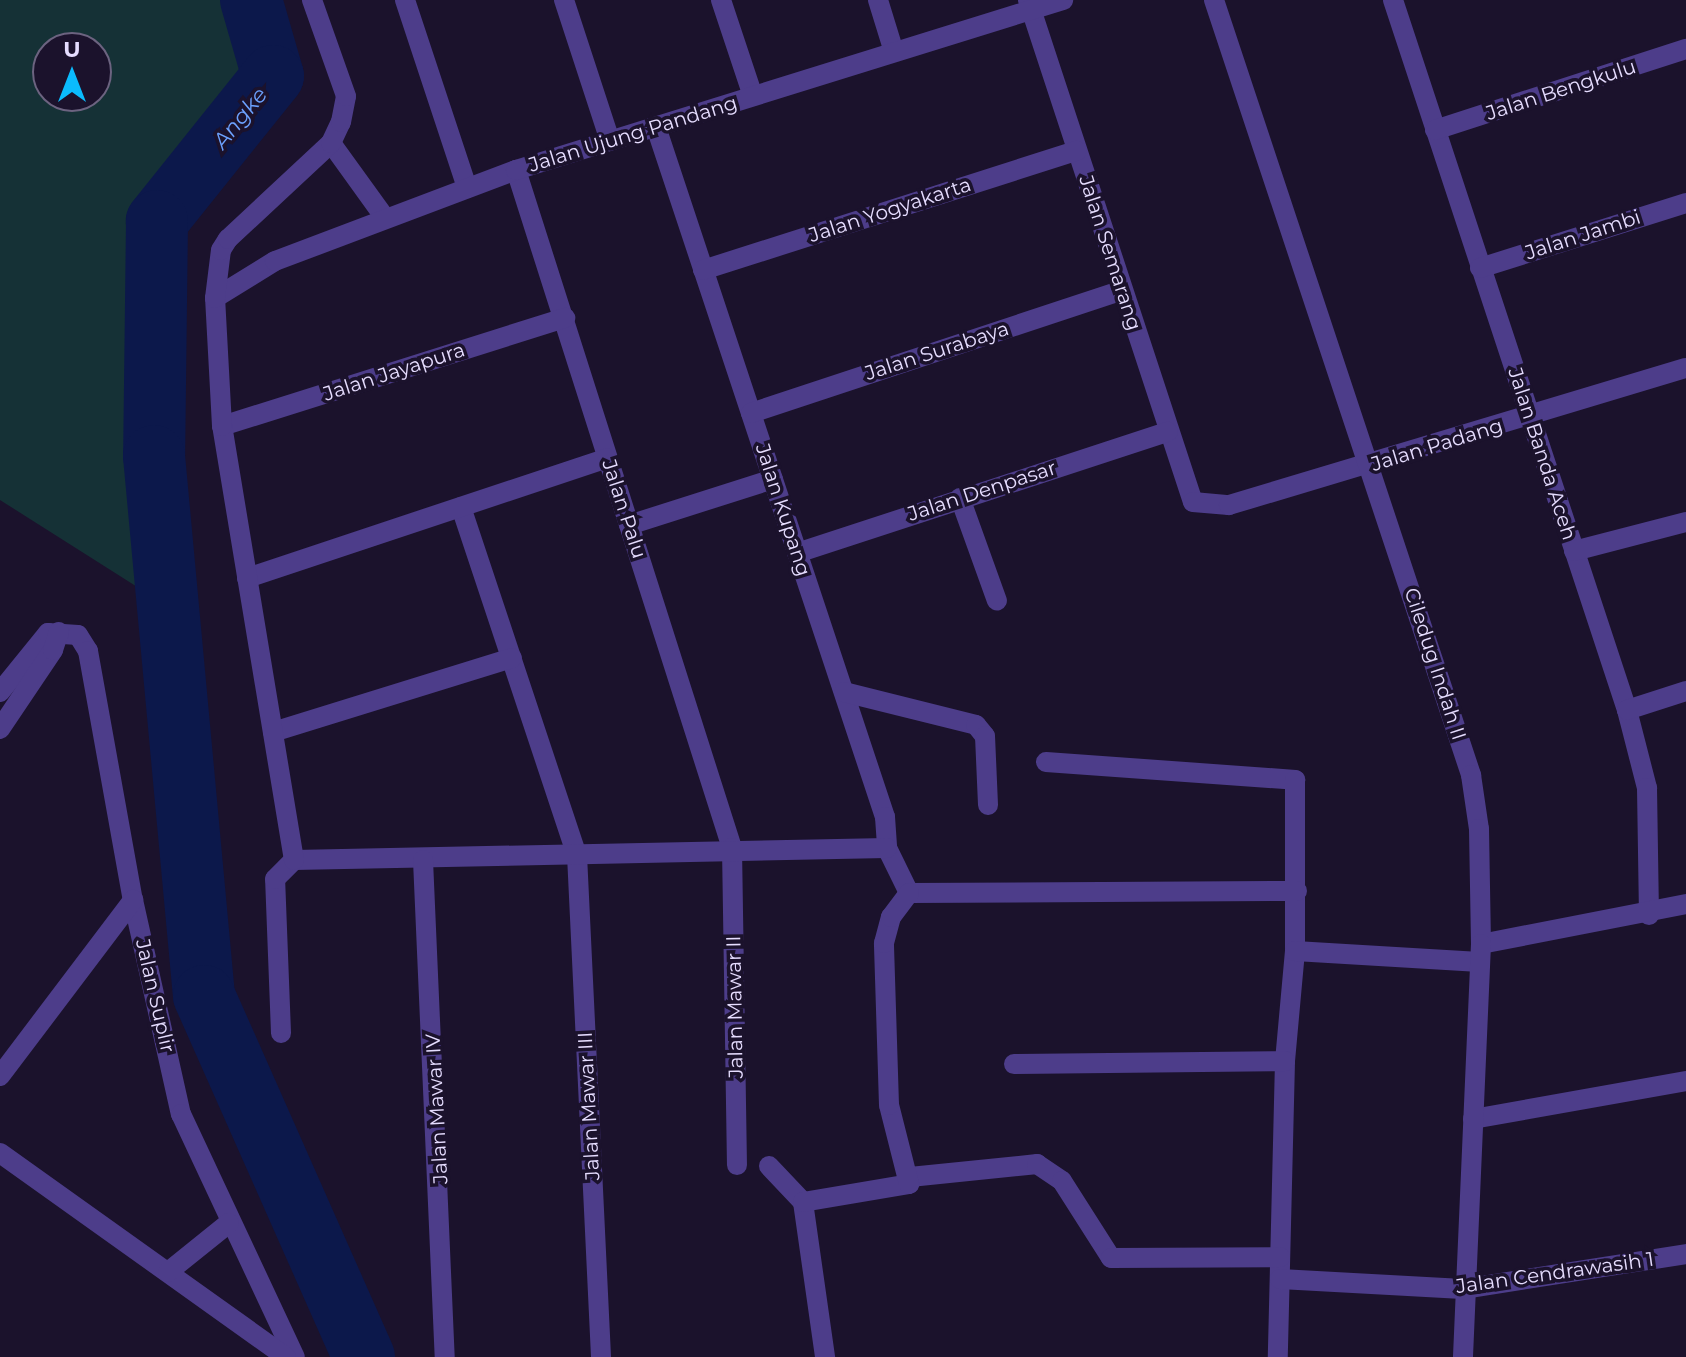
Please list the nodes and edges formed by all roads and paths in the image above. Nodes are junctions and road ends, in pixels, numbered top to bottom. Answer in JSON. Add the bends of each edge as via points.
{"nodes":[{"id":1,"x":312,"y":0,"type":"edge"},
{"id":2,"x":405,"y":0,"type":"edge"},
{"id":3,"x":564,"y":0,"type":"edge"},
{"id":4,"x":721,"y":0,"type":"edge"},
{"id":5,"x":878,"y":0,"type":"edge"},
{"id":6,"x":1063,"y":0,"type":"edge"},
{"id":7,"x":1214,"y":0,"type":"edge"},
{"id":8,"x":1393,"y":0,"type":"edge"},
{"id":9,"x":1030,"y":5,"type":"edge"},
{"id":10,"x":1686,"y":49,"type":"edge"},
{"id":11,"x":894,"y":52,"type":"junction"},
{"id":12,"x":753,"y":96,"type":"junction"},
{"id":13,"x":656,"y":127,"type":"junction"},
{"id":14,"x":1435,"y":130,"type":"junction"},
{"id":15,"x":610,"y":141,"type":"junction"},
{"id":16,"x":331,"y":143,"type":"junction"},
{"id":17,"x":1077,"y":151,"type":"junction"},
{"id":18,"x":516,"y":170,"type":"junction"},
{"id":19,"x":467,"y":188,"type":"junction"},
{"id":20,"x":1686,"y":203,"type":"edge"},
{"id":21,"x":385,"y":218,"type":"junction"},
{"id":22,"x":1480,"y":268,"type":"junction"},
{"id":23,"x":703,"y":270,"type":"junction"},
{"id":24,"x":1122,"y":290,"type":"junction"},
{"id":25,"x":215,"y":298,"type":"junction"},
{"id":26,"x":565,"y":318,"type":"junction"},
{"id":27,"x":1686,"y":368,"type":"edge"},
{"id":28,"x":751,"y":413,"type":"junction"},
{"id":29,"x":1530,"y":416,"type":"junction"},
{"id":30,"x":222,"y":426,"type":"junction"},
{"id":31,"x":1168,"y":432,"type":"junction"},
{"id":32,"x":607,"y":458,"type":"junction"},
{"id":33,"x":1371,"y":466,"type":"junction"},
{"id":34,"x":773,"y":479,"type":"junction"},
{"id":35,"x":1188,"y":496,"type":"joint"},
{"id":36,"x":960,"y":498,"type":"junction"},
{"id":37,"x":461,"y":507,"type":"junction"},
{"id":38,"x":1686,"y":522,"type":"edge"},
{"id":39,"x":629,"y":525,"type":"junction"},
{"id":40,"x":1574,"y":551,"type":"junction"},
{"id":41,"x":797,"y":553,"type":"junction"},
{"id":42,"x":247,"y":578,"type":"junction"},
{"id":43,"x":997,"y":601,"type":"dead end"},
{"id":44,"x":59,"y":632,"type":"junction"},
{"id":45,"x":512,"y":658,"type":"junction"},
{"id":46,"x":1686,"y":691,"type":"edge"},
{"id":47,"x":0,"y":692,"type":"edge"},
{"id":48,"x":844,"y":692,"type":"junction"},
{"id":49,"x":1627,"y":710,"type":"junction"},
{"id":50,"x":0,"y":729,"type":"edge"},
{"id":51,"x":273,"y":732,"type":"junction"},
{"id":52,"x":1046,"y":762,"type":"dead end"},
{"id":53,"x":988,"y":805,"type":"dead end"},
{"id":54,"x":732,"y":848,"type":"junction"},
{"id":55,"x":887,"y":848,"type":"junction"},
{"id":56,"x":577,"y":855,"type":"junction"},
{"id":57,"x":294,"y":860,"type":"junction"},
{"id":58,"x":423,"y":860,"type":"junction"},
{"id":59,"x":1297,"y":891,"type":"junction"},
{"id":60,"x":909,"y":893,"type":"junction"},
{"id":61,"x":133,"y":900,"type":"junction"},
{"id":62,"x":1686,"y":904,"type":"edge"},
{"id":63,"x":1649,"y":915,"type":"junction"},
{"id":64,"x":1295,"y":951,"type":"junction"},
{"id":65,"x":1481,"y":953,"type":"junction"},
{"id":66,"x":281,"y":1033,"type":"dead end"},
{"id":67,"x":1285,"y":1061,"type":"junction"},
{"id":68,"x":1014,"y":1064,"type":"dead end"},
{"id":69,"x":0,"y":1076,"type":"edge"},
{"id":70,"x":1686,"y":1081,"type":"edge"},
{"id":71,"x":1473,"y":1119,"type":"junction"},
{"id":72,"x":0,"y":1153,"type":"edge"},
{"id":73,"x":737,"y":1165,"type":"dead end"},
{"id":74,"x":769,"y":1166,"type":"dead end"},
{"id":75,"x":910,"y":1177,"type":"junction"},
{"id":76,"x":803,"y":1202,"type":"junction"},
{"id":77,"x":229,"y":1223,"type":"junction"},
{"id":78,"x":1686,"y":1254,"type":"edge"},
{"id":79,"x":1280,"y":1257,"type":"junction"},
{"id":80,"x":168,"y":1272,"type":"junction"},
{"id":81,"x":1280,"y":1279,"type":"junction"},
{"id":82,"x":1463,"y":1289,"type":"junction"},
{"id":83,"x":286,"y":1357,"type":"edge"},
{"id":84,"x":295,"y":1357,"type":"edge"},
{"id":85,"x":445,"y":1357,"type":"edge"},
{"id":86,"x":601,"y":1357,"type":"edge"},
{"id":87,"x":825,"y":1357,"type":"edge"},
{"id":88,"x":1278,"y":1357,"type":"edge"},
{"id":89,"x":1463,"y":1357,"type":"edge"}],
"edges":[{"from":1,"to":16,"type":"street","via":[[346,96]]},
{"from":2,"to":19,"type":"street"},
{"from":3,"to":15,"type":"street"},
{"from":4,"to":12,"type":"street"},
{"from":5,"to":11,"type":"street"},
{"from":6,"to":9,"type":"street","name":"Jalan Ujung Pandang"},
{"from":7,"to":33,"type":"street","name":"Ciledug Indah II"},
{"from":8,"to":14,"type":"street","name":"Jalan Banda Aceh"},
{"from":9,"to":11,"type":"street","name":"Jalan Ujung Pandang"},
{"from":9,"to":17,"type":"street","name":"Jalan Semarang"},
{"from":10,"to":14,"type":"street","name":"Jalan Bengkulu"},
{"from":11,"to":12,"type":"street","name":"Jalan Ujung Pandang"},
{"from":12,"to":13,"type":"street","name":"Jalan Ujung Pandang"},
{"from":13,"to":15,"type":"street","name":"Jalan Ujung Pandang"},
{"from":13,"to":23,"type":"street","name":"Jalan Kupang"},
{"from":14,"to":22,"type":"street","name":"Jalan Banda Aceh"},
{"from":15,"to":18,"type":"street","name":"Jalan Ujung Pandang"},
{"from":16,"to":21,"type":"street"},
{"from":16,"to":25,"type":"street","via":[[228,239],[221,250]]},
{"from":17,"to":23,"type":"street","name":"Jalan Yogyakarta"},
{"from":17,"to":24,"type":"street","name":"Jalan Semarang"},
{"from":18,"to":19,"type":"street","name":"Jalan Ujung Pandang"},
{"from":18,"to":26,"type":"street","name":"Jalan Palu"},
{"from":19,"to":21,"type":"street","name":"Jalan Ujung Pandang"},
{"from":20,"to":22,"type":"street","name":"Jalan Jambi"},
{"from":21,"to":25,"type":"street","name":"Jalan Ujung Pandang","via":[[275,261]]},
{"from":22,"to":29,"type":"street","name":"Jalan Banda Aceh"},
{"from":23,"to":28,"type":"street","name":"Jalan Kupang"},
{"from":24,"to":28,"type":"street","name":"Jalan Surabaya"},
{"from":24,"to":31,"type":"street","name":"Jalan Semarang"},
{"from":25,"to":30,"type":"street"},
{"from":26,"to":30,"type":"street","name":"Jalan Jayapura"},
{"from":26,"to":32,"type":"street","name":"Jalan Palu"},
{"from":27,"to":29,"type":"street","name":"Jalan Padang"},
{"from":28,"to":34,"type":"street","name":"Jalan Kupang"},
{"from":29,"to":33,"type":"street","name":"Jalan Padang"},
{"from":29,"to":40,"type":"street","name":"Jalan Banda Aceh"},
{"from":30,"to":42,"type":"street"},
{"from":31,"to":35,"type":"street","name":"Jalan Semarang"},
{"from":31,"to":36,"type":"street","name":"Jalan Denpasar"},
{"from":32,"to":37,"type":"street"},
{"from":32,"to":39,"type":"street","name":"Jalan Palu"},
{"from":33,"to":35,"type":"street","name":"Jalan Padang","via":[[1229,505],[1200,506]]},
{"from":33,"to":65,"type":"street","name":"Ciledug Indah II","via":[[1471,775],[1479,829]]},
{"from":34,"to":39,"type":"street"},
{"from":34,"to":41,"type":"street","name":"Jalan Kupang"},
{"from":36,"to":41,"type":"street","name":"Jalan Denpasar"},
{"from":36,"to":43,"type":"street"},
{"from":37,"to":42,"type":"street"},
{"from":37,"to":45,"type":"street","name":"Jalan Mawar III"},
{"from":38,"to":40,"type":"street"},
{"from":39,"to":54,"type":"street","name":"Jalan Palu"},
{"from":40,"to":49,"type":"street","name":"Jalan Banda Aceh"},
{"from":41,"to":48,"type":"street","name":"Jalan Kupang"},
{"from":42,"to":51,"type":"street"},
{"from":44,"to":47,"type":"street","via":[[39,640]]},
{"from":44,"to":50,"type":"street"},
{"from":44,"to":61,"type":"street","name":"Jalan Suplir","via":[[78,635],[88,651]]},
{"from":45,"to":51,"type":"street"},
{"from":45,"to":56,"type":"street","name":"Jalan Mawar III"},
{"from":46,"to":49,"type":"street"},
{"from":48,"to":53,"type":"street","via":[[976,725],[985,736]]},
{"from":48,"to":55,"type":"street","name":"Jalan Kupang","via":[[885,817]]},
{"from":49,"to":63,"type":"street","name":"Jalan Banda Aceh","via":[[1647,788]]},
{"from":51,"to":57,"type":"street"},
{"from":52,"to":59,"type":"street","via":[[1292,778]]},
{"from":54,"to":55,"type":"street"},
{"from":54,"to":56,"type":"street"},
{"from":54,"to":73,"type":"street","name":"Jalan Mawar II"},
{"from":55,"to":60,"type":"street","name":"Jalan Kupang"},
{"from":56,"to":58,"type":"street"},
{"from":56,"to":86,"type":"street","name":"Jalan Mawar III"},
{"from":57,"to":58,"type":"street"},
{"from":57,"to":66,"type":"street","via":[[275,879]]},
{"from":58,"to":85,"type":"street","name":"Jalan Mawar IV"},
{"from":59,"to":60,"type":"street"},
{"from":59,"to":64,"type":"street"},
{"from":60,"to":75,"type":"street","via":[[891,917],[884,943],[889,1105]]},
{"from":61,"to":69,"type":"street"},
{"from":61,"to":77,"type":"street","name":"Jalan Suplir","via":[[181,1114]]},
{"from":62,"to":63,"type":"street"},
{"from":63,"to":65,"type":"street"},
{"from":64,"to":65,"type":"street"},
{"from":64,"to":67,"type":"street"},
{"from":65,"to":71,"type":"street","name":"Ciledug Indah II"},
{"from":67,"to":68,"type":"street"},
{"from":67,"to":79,"type":"street"},
{"from":70,"to":71,"type":"street"},
{"from":71,"to":82,"type":"street","name":"Ciledug Indah II"},
{"from":72,"to":80,"type":"street"},
{"from":74,"to":76,"type":"street"},
{"from":75,"to":76,"type":"street","via":[[907,1187]]},
{"from":75,"to":79,"type":"street","via":[[1037,1164],[1062,1181],[1111,1258]]},
{"from":76,"to":87,"type":"street"},
{"from":77,"to":80,"type":"street"},
{"from":77,"to":84,"type":"street","name":"Jalan Suplir"},
{"from":78,"to":82,"type":"street","name":"Jalan Cendrawasih 1"},
{"from":79,"to":81,"type":"street"},
{"from":80,"to":83,"type":"street"},
{"from":81,"to":82,"type":"street","name":"Jalan Cendrawasih 1"},
{"from":81,"to":88,"type":"street"},
{"from":82,"to":89,"type":"street","name":"Ciledug Indah II"}]}
